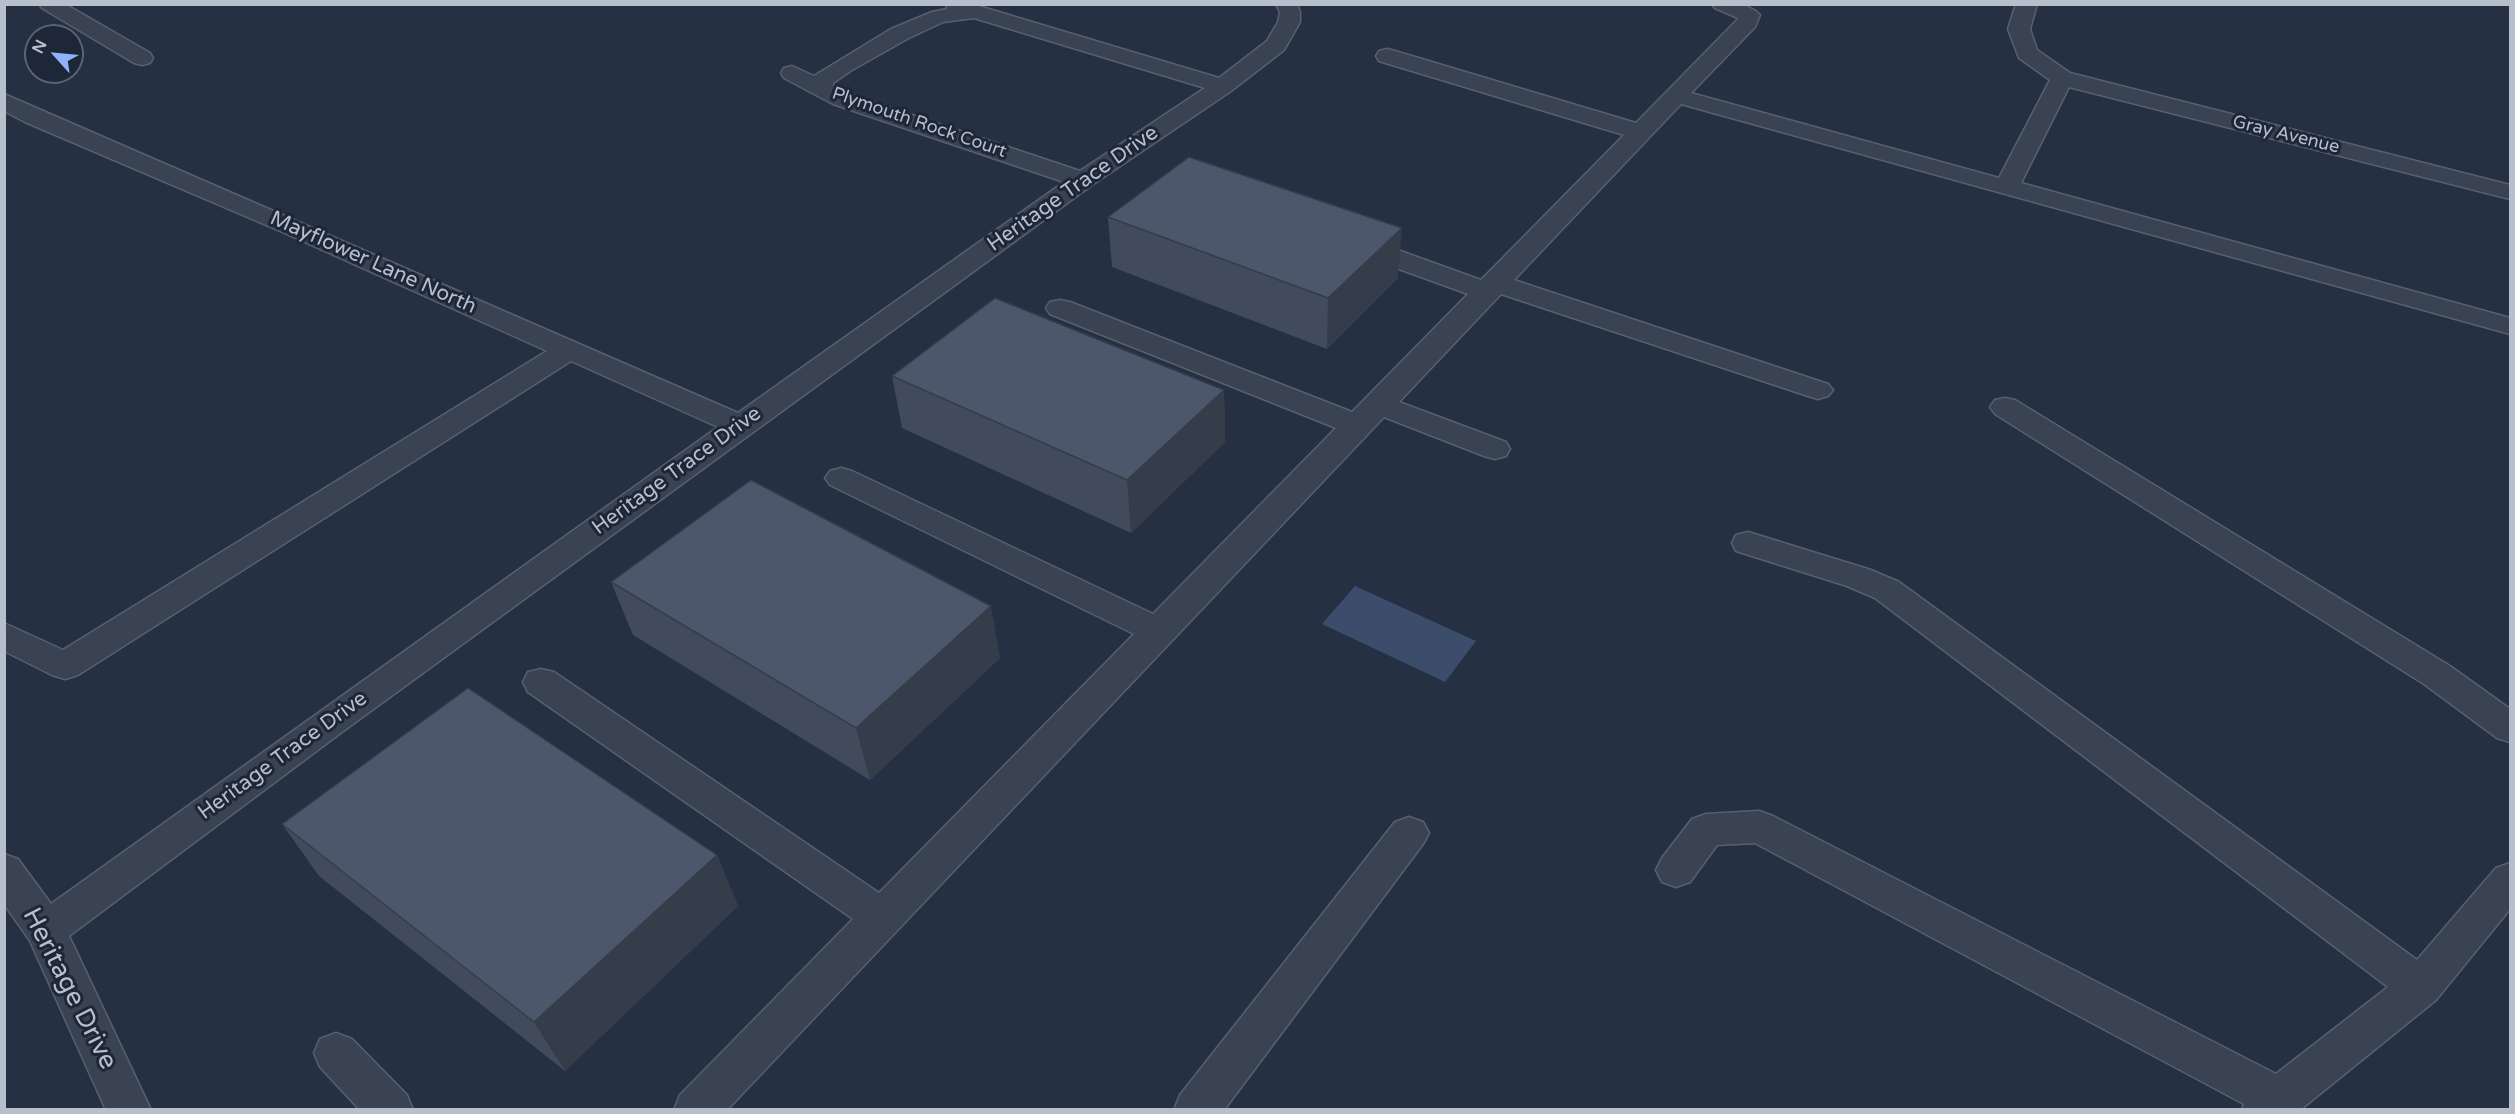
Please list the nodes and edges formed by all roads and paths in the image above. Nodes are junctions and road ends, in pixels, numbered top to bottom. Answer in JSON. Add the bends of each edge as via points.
{"nodes":[{"id":1,"x":49,"y":4,"type":"edge"},
{"id":2,"x":951,"y":4,"type":"edge"},
{"id":3,"x":1286,"y":4,"type":"edge"},
{"id":4,"x":1722,"y":4,"type":"edge"},
{"id":5,"x":2027,"y":4,"type":"edge"},
{"id":6,"x":975,"y":12,"type":"junction"},
{"id":7,"x":1387,"y":56,"type":"dead end"},
{"id":8,"x":142,"y":58,"type":"dead end"},
{"id":9,"x":792,"y":73,"type":"dead end"},
{"id":10,"x":2062,"y":78,"type":"junction"},
{"id":11,"x":1222,"y":86,"type":"junction"},
{"id":12,"x":821,"y":89,"type":"junction"},
{"id":13,"x":1676,"y":96,"type":"junction"},
{"id":14,"x":4,"y":101,"type":"edge"},
{"id":15,"x":33,"y":117,"type":"junction"},
{"id":16,"x":4,"y":129,"type":"edge"},
{"id":17,"x":1641,"y":132,"type":"junction"},
{"id":18,"x":1083,"y":180,"type":"junction"},
{"id":19,"x":2007,"y":187,"type":"junction"},
{"id":20,"x":2511,"y":192,"type":"edge"},
{"id":21,"x":1331,"y":236,"type":"edge"},
{"id":22,"x":1491,"y":287,"type":"junction"},
{"id":23,"x":1060,"y":308,"type":"dead end"},
{"id":24,"x":2511,"y":326,"type":"edge"},
{"id":25,"x":569,"y":350,"type":"junction"},
{"id":26,"x":1818,"y":390,"type":"dead end"},
{"id":27,"x":2005,"y":407,"type":"dead end"},
{"id":28,"x":1367,"y":415,"type":"junction"},
{"id":29,"x":741,"y":426,"type":"junction"},
{"id":30,"x":1495,"y":449,"type":"dead end"},
{"id":31,"x":841,"y":478,"type":"dead end"},
{"id":32,"x":1748,"y":543,"type":"dead end"},
{"id":33,"x":1159,"y":631,"type":"junction"},
{"id":34,"x":4,"y":636,"type":"edge"},
{"id":35,"x":541,"y":682,"type":"dead end"},
{"id":36,"x":2511,"y":728,"type":"edge"},
{"id":37,"x":1409,"y":833,"type":"dead end"},
{"id":38,"x":1676,"y":870,"type":"dead end"},
{"id":39,"x":4,"y":871,"type":"edge"},
{"id":40,"x":2511,"y":880,"type":"edge"},
{"id":41,"x":882,"y":917,"type":"junction"},
{"id":42,"x":46,"y":930,"type":"junction"},
{"id":43,"x":2421,"y":987,"type":"junction"},
{"id":44,"x":336,"y":1053,"type":"dead end"},
{"id":45,"x":2271,"y":1104,"type":"edge"},
{"id":46,"x":129,"y":1110,"type":"edge"},
{"id":47,"x":391,"y":1110,"type":"edge"},
{"id":48,"x":696,"y":1110,"type":"edge"},
{"id":49,"x":1196,"y":1110,"type":"edge"}],
"edges":[{"from":1,"to":8,"type":"street"},
{"from":2,"to":6,"type":"street","name":"Plymouth Rock Court"},
{"from":3,"to":11,"type":"street","name":"Heritage Trace Drive","via":[[1289,22],[1276,45]]},
{"from":4,"to":13,"type":"street","via":[[1749,15],[1747,22]]},
{"from":5,"to":10,"type":"street","via":[[2019,30],[2027,53]]},
{"from":6,"to":11,"type":"street","name":"Plymouth Rock Court"},
{"from":6,"to":12,"type":"street","name":"Plymouth Rock Court","via":[[939,16],[899,34],[822,80]]},
{"from":7,"to":17,"type":"street"},
{"from":9,"to":12,"type":"street"},
{"from":10,"to":19,"type":"street"},
{"from":10,"to":20,"type":"street","name":"Gray Avenue"},
{"from":11,"to":18,"type":"street","name":"Heritage Trace Drive"},
{"from":12,"to":18,"type":"street","name":"Plymouth Rock Court"},
{"from":13,"to":17,"type":"street"},
{"from":13,"to":19,"type":"street"},
{"from":14,"to":15,"type":"street","name":"Mayflower Lane North"},
{"from":15,"to":16,"type":"street"},
{"from":15,"to":25,"type":"street","name":"Mayflower Lane North"},
{"from":17,"to":22,"type":"street"},
{"from":18,"to":29,"type":"street","name":"Heritage Trace Drive"},
{"from":19,"to":24,"type":"street"},
{"from":21,"to":22,"type":"street"},
{"from":22,"to":26,"type":"street"},
{"from":22,"to":28,"type":"street"},
{"from":23,"to":28,"type":"street"},
{"from":25,"to":29,"type":"street","name":"Mayflower Lane North"},
{"from":25,"to":34,"type":"street","via":[[64,666]]},
{"from":27,"to":36,"type":"street","via":[[2437,675]]},
{"from":28,"to":30,"type":"street"},
{"from":28,"to":33,"type":"street"},
{"from":29,"to":42,"type":"street","name":"Heritage Trace Drive"},
{"from":31,"to":33,"type":"street"},
{"from":32,"to":43,"type":"street","via":[[1887,590]]},
{"from":33,"to":41,"type":"street"},
{"from":35,"to":41,"type":"street"},
{"from":37,"to":49,"type":"street"},
{"from":38,"to":45,"type":"street","via":[[1706,830],[1759,827]]},
{"from":39,"to":42,"type":"street","name":"Heritage Drive"},
{"from":40,"to":43,"type":"street"},
{"from":41,"to":48,"type":"street"},
{"from":42,"to":46,"type":"street","name":"Heritage Drive"},
{"from":43,"to":45,"type":"street"},
{"from":44,"to":47,"type":"street"}]}
